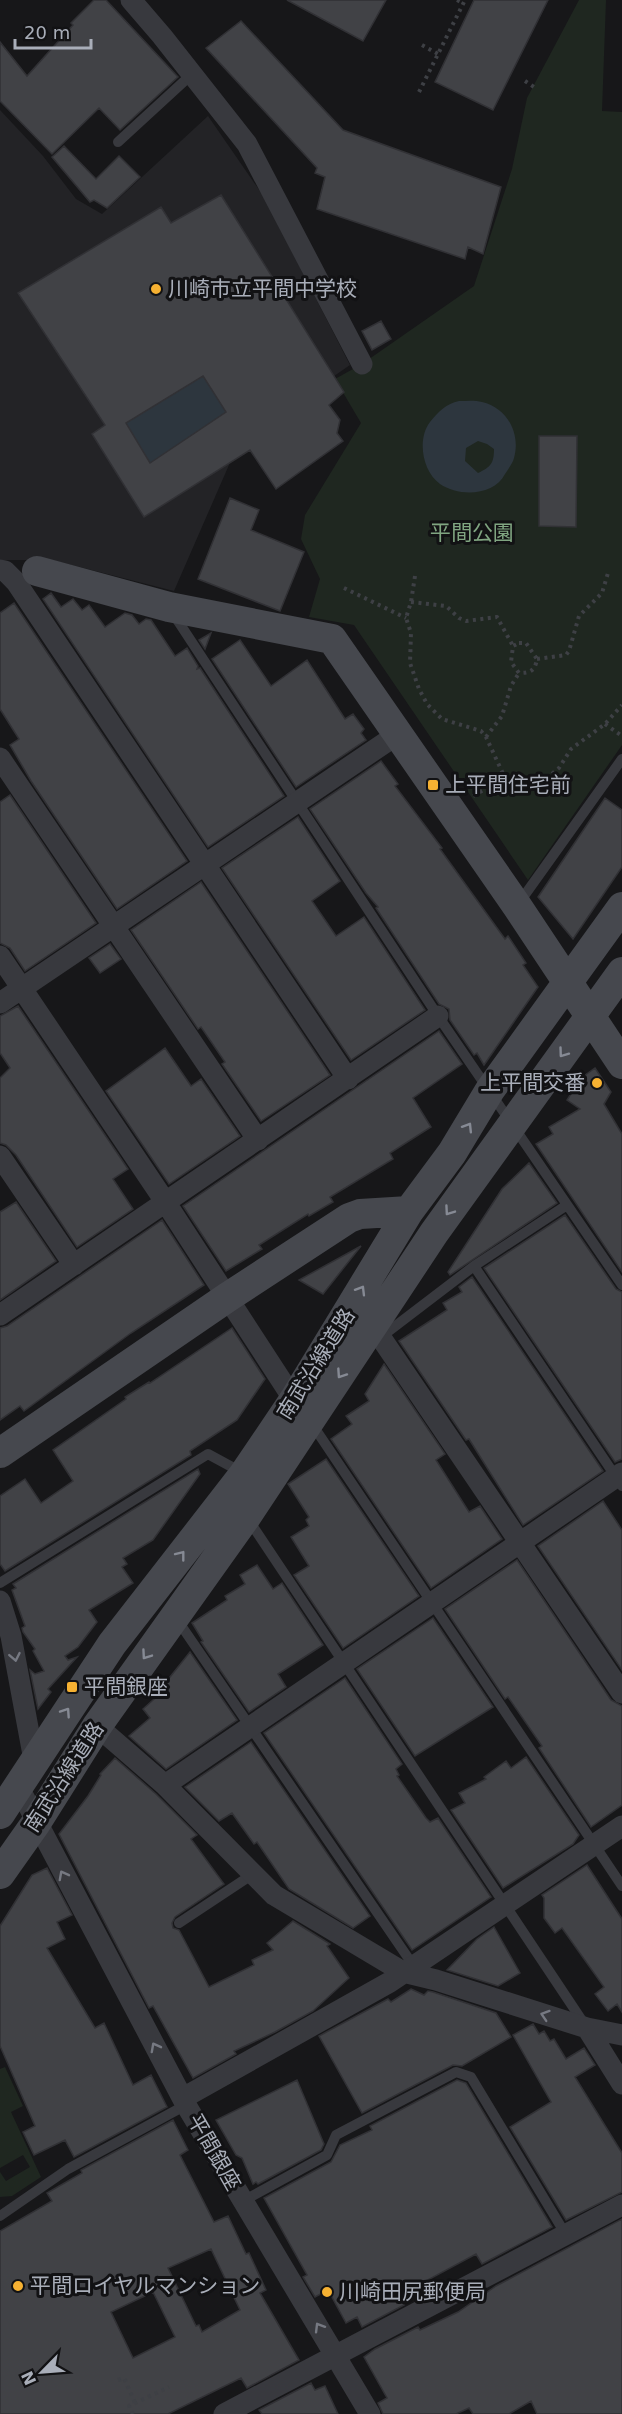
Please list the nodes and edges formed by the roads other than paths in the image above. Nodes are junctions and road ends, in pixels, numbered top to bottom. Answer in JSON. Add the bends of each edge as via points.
{"nodes":[{"id":1,"x":131,"y":0,"type":"edge"},
{"id":2,"x":192,"y":74,"type":"junction"},
{"id":3,"x":118,"y":142,"type":"dead end"},
{"id":4,"x":362,"y":364,"type":"dead end"},
{"id":5,"x":13,"y":579,"type":"edge"},
{"id":6,"x":169,"y":608,"type":"junction"},
{"id":7,"x":398,"y":734,"type":"junction"},
{"id":8,"x":0,"y":758,"type":"edge"},
{"id":9,"x":622,"y":759,"type":"edge"},
{"id":10,"x":298,"y":802,"type":"junction"},
{"id":11,"x":205,"y":865,"type":"junction"},
{"id":12,"x":517,"y":906,"type":"junction"},
{"id":13,"x":622,"y":907,"type":"edge"},
{"id":14,"x":114,"y":926,"type":"junction"},
{"id":15,"x":0,"y":956,"type":"edge"},
{"id":16,"x":622,"y":972,"type":"edge"},
{"id":17,"x":569,"y":982,"type":"junction"},
{"id":18,"x":22,"y":988,"type":"junction"},
{"id":19,"x":0,"y":1003,"type":"edge"},
{"id":20,"x":438,"y":1016,"type":"junction"},
{"id":21,"x":590,"y":1016,"type":"junction"},
{"id":22,"x":622,"y":1064,"type":"edge"},
{"id":23,"x":348,"y":1079,"type":"junction"},
{"id":24,"x":490,"y":1090,"type":"junction"},
{"id":25,"x":512,"y":1122,"type":"junction"},
{"id":26,"x":258,"y":1140,"type":"junction"},
{"id":27,"x":0,"y":1156,"type":"edge"},
{"id":28,"x":166,"y":1203,"type":"junction"},
{"id":29,"x":567,"y":1205,"type":"junction"},
{"id":30,"x":409,"y":1211,"type":"junction"},
{"id":31,"x":74,"y":1265,"type":"junction"},
{"id":32,"x":474,"y":1266,"type":"junction"},
{"id":33,"x":622,"y":1285,"type":"edge"},
{"id":34,"x":228,"y":1297,"type":"junction"},
{"id":35,"x":0,"y":1315,"type":"edge"},
{"id":36,"x":377,"y":1331,"type":"junction"},
{"id":37,"x":302,"y":1411,"type":"junction"},
{"id":38,"x":0,"y":1453,"type":"edge"},
{"id":39,"x":244,"y":1474,"type":"junction"},
{"id":40,"x":620,"y":1479,"type":"edge"},
{"id":41,"x":246,"y":1517,"type":"junction"},
{"id":42,"x":520,"y":1543,"type":"junction"},
{"id":43,"x":0,"y":1583,"type":"edge"},
{"id":44,"x":0,"y":1601,"type":"edge"},
{"id":45,"x":432,"y":1603,"type":"junction"},
{"id":46,"x":174,"y":1616,"type":"junction"},
{"id":47,"x":343,"y":1664,"type":"junction"},
{"id":48,"x":622,"y":1693,"type":"edge"},
{"id":49,"x":98,"y":1726,"type":"junction"},
{"id":50,"x":250,"y":1727,"type":"junction"},
{"id":51,"x":34,"y":1760,"type":"junction"},
{"id":52,"x":165,"y":1785,"type":"junction"},
{"id":53,"x":19,"y":1788,"type":"junction"},
{"id":54,"x":0,"y":1814,"type":"edge"},
{"id":55,"x":36,"y":1823,"type":"junction"},
{"id":56,"x":622,"y":1826,"type":"edge"},
{"id":57,"x":594,"y":1845,"type":"junction"},
{"id":58,"x":0,"y":1874,"type":"edge"},
{"id":59,"x":253,"y":1874,"type":"junction"},
{"id":60,"x":622,"y":1886,"type":"edge"},
{"id":61,"x":506,"y":1904,"type":"junction"},
{"id":62,"x":179,"y":1923,"type":"dead end"},
{"id":63,"x":408,"y":1968,"type":"junction"},
{"id":64,"x":587,"y":2028,"type":"junction"},
{"id":65,"x":622,"y":2035,"type":"edge"},
{"id":66,"x":622,"y":2084,"type":"edge"},
{"id":67,"x":184,"y":2101,"type":"junction"},
{"id":68,"x":243,"y":2201,"type":"junction"},
{"id":69,"x":622,"y":2205,"type":"edge"},
{"id":70,"x":0,"y":2216,"type":"edge"},
{"id":71,"x":566,"y":2235,"type":"junction"},
{"id":72,"x":336,"y":2356,"type":"junction"},
{"id":73,"x":224,"y":2414,"type":"edge"},
{"id":74,"x":370,"y":2414,"type":"edge"}],
"edges":[{"from":1,"to":2,"type":"street"},
{"from":2,"to":3,"type":"lane"},
{"from":2,"to":4,"type":"street","via":[[247,144]]},
{"from":5,"to":6,"type":"street"},
{"from":5,"to":11,"type":"street"},
{"from":6,"to":7,"type":"street","via":[[332,639]]},
{"from":6,"to":10,"type":"lane"},
{"from":7,"to":10,"type":"street"},
{"from":7,"to":12,"type":"street"},
{"from":8,"to":14,"type":"street"},
{"from":9,"to":12,"type":"lane"},
{"from":10,"to":11,"type":"street"},
{"from":10,"to":20,"type":"lane"},
{"from":11,"to":14,"type":"street"},
{"from":11,"to":23,"type":"street"},
{"from":12,"to":17,"type":"street"},
{"from":13,"to":17,"type":"street","name":"南武沿線道路"},
{"from":14,"to":18,"type":"street"},
{"from":14,"to":26,"type":"street"},
{"from":15,"to":18,"type":"street"},
{"from":16,"to":21,"type":"street","name":"南武沿線道路"},
{"from":17,"to":21,"type":"street"},
{"from":17,"to":24,"type":"street","name":"南武沿線道路"},
{"from":18,"to":19,"type":"street"},
{"from":18,"to":28,"type":"street"},
{"from":20,"to":23,"type":"street"},
{"from":20,"to":24,"type":"lane"},
{"from":21,"to":22,"type":"street"},
{"from":21,"to":25,"type":"street","name":"南武沿線道路","one_way":true},
{"from":23,"to":26,"type":"street"},
{"from":24,"to":25,"type":"lane"},
{"from":30,"to":24,"type":"street","name":"南武沿線道路","one_way":true,"via":[[452,1153]]},
{"from":25,"to":29,"type":"lane"},
{"from":25,"to":36,"type":"street","name":"南武沿線道路","one_way":true,"via":[[434,1233]]},
{"from":26,"to":28,"type":"street"},
{"from":27,"to":31,"type":"street"},
{"from":28,"to":31,"type":"street"},
{"from":28,"to":34,"type":"street"},
{"from":29,"to":32,"type":"lane"},
{"from":29,"to":33,"type":"lane"},
{"from":30,"to":34,"type":"street","via":[[349,1218]]},
{"from":37,"to":30,"type":"street","name":"南武沿線道路","one_way":true},
{"from":31,"to":35,"type":"street"},
{"from":32,"to":36,"type":"lane"},
{"from":32,"to":40,"type":"lane"},
{"from":34,"to":37,"type":"street"},
{"from":34,"to":38,"type":"street"},
{"from":36,"to":37,"type":"street","name":"南武沿線道路","one_way":true},
{"from":36,"to":42,"type":"street"},
{"from":37,"to":39,"type":"street","name":"南武沿線道路"},
{"from":37,"to":41,"type":"street","name":"南武沿線道路"},
{"from":37,"to":45,"type":"lane"},
{"from":39,"to":43,"type":"lane","via":[[208,1454]]},
{"from":51,"to":39,"type":"street","name":"南武沿線道路","one_way":true,"via":[[112,1644]]},
{"from":40,"to":42,"type":"street"},
{"from":41,"to":46,"type":"street","name":"南武沿線道路"},
{"from":41,"to":47,"type":"lane"},
{"from":42,"to":45,"type":"street"},
{"from":42,"to":48,"type":"street"},
{"from":44,"to":51,"type":"street","one_way":true,"via":[[11,1636]]},
{"from":45,"to":47,"type":"street"},
{"from":45,"to":57,"type":"lane"},
{"from":46,"to":49,"type":"street","name":"南武沿線道路","one_way":true},
{"from":46,"to":50,"type":"lane"},
{"from":47,"to":50,"type":"street"},
{"from":47,"to":61,"type":"lane"},
{"from":49,"to":52,"type":"street"},
{"from":49,"to":55,"type":"street","name":"南武沿線道路"},
{"from":50,"to":52,"type":"street"},
{"from":50,"to":63,"type":"lane"},
{"from":51,"to":53,"type":"street","name":"南武沿線道路"},
{"from":52,"to":59,"type":"street"},
{"from":53,"to":54,"type":"street","name":"南武沿線道路"},
{"from":53,"to":55,"type":"street","name":"平間銀座"},
{"from":55,"to":58,"type":"street","name":"南武沿線道路"},
{"from":67,"to":55,"type":"street","name":"平間銀座","one_way":true},
{"from":56,"to":57,"type":"street"},
{"from":57,"to":60,"type":"lane"},
{"from":57,"to":61,"type":"street"},
{"from":59,"to":62,"type":"lane"},
{"from":59,"to":63,"type":"street","via":[[274,1895]]},
{"from":61,"to":63,"type":"street"},
{"from":61,"to":64,"type":"lane"},
{"from":64,"to":63,"type":"street","one_way":true},
{"from":63,"to":67,"type":"street"},
{"from":64,"to":65,"type":"street"},
{"from":64,"to":66,"type":"street"},
{"from":67,"to":68,"type":"street","name":"平間銀座"},
{"from":67,"to":70,"type":"lane","via":[[68,2169]]},
{"from":68,"to":71,"type":"lane","via":[[327,2156],[336,2135],[456,2072],[471,2077]]},
{"from":72,"to":68,"type":"street","name":"平間銀座","one_way":true},
{"from":69,"to":71,"type":"street"},
{"from":71,"to":72,"type":"street"},
{"from":72,"to":73,"type":"street"},
{"from":72,"to":74,"type":"street","name":"平間銀座"}]}
